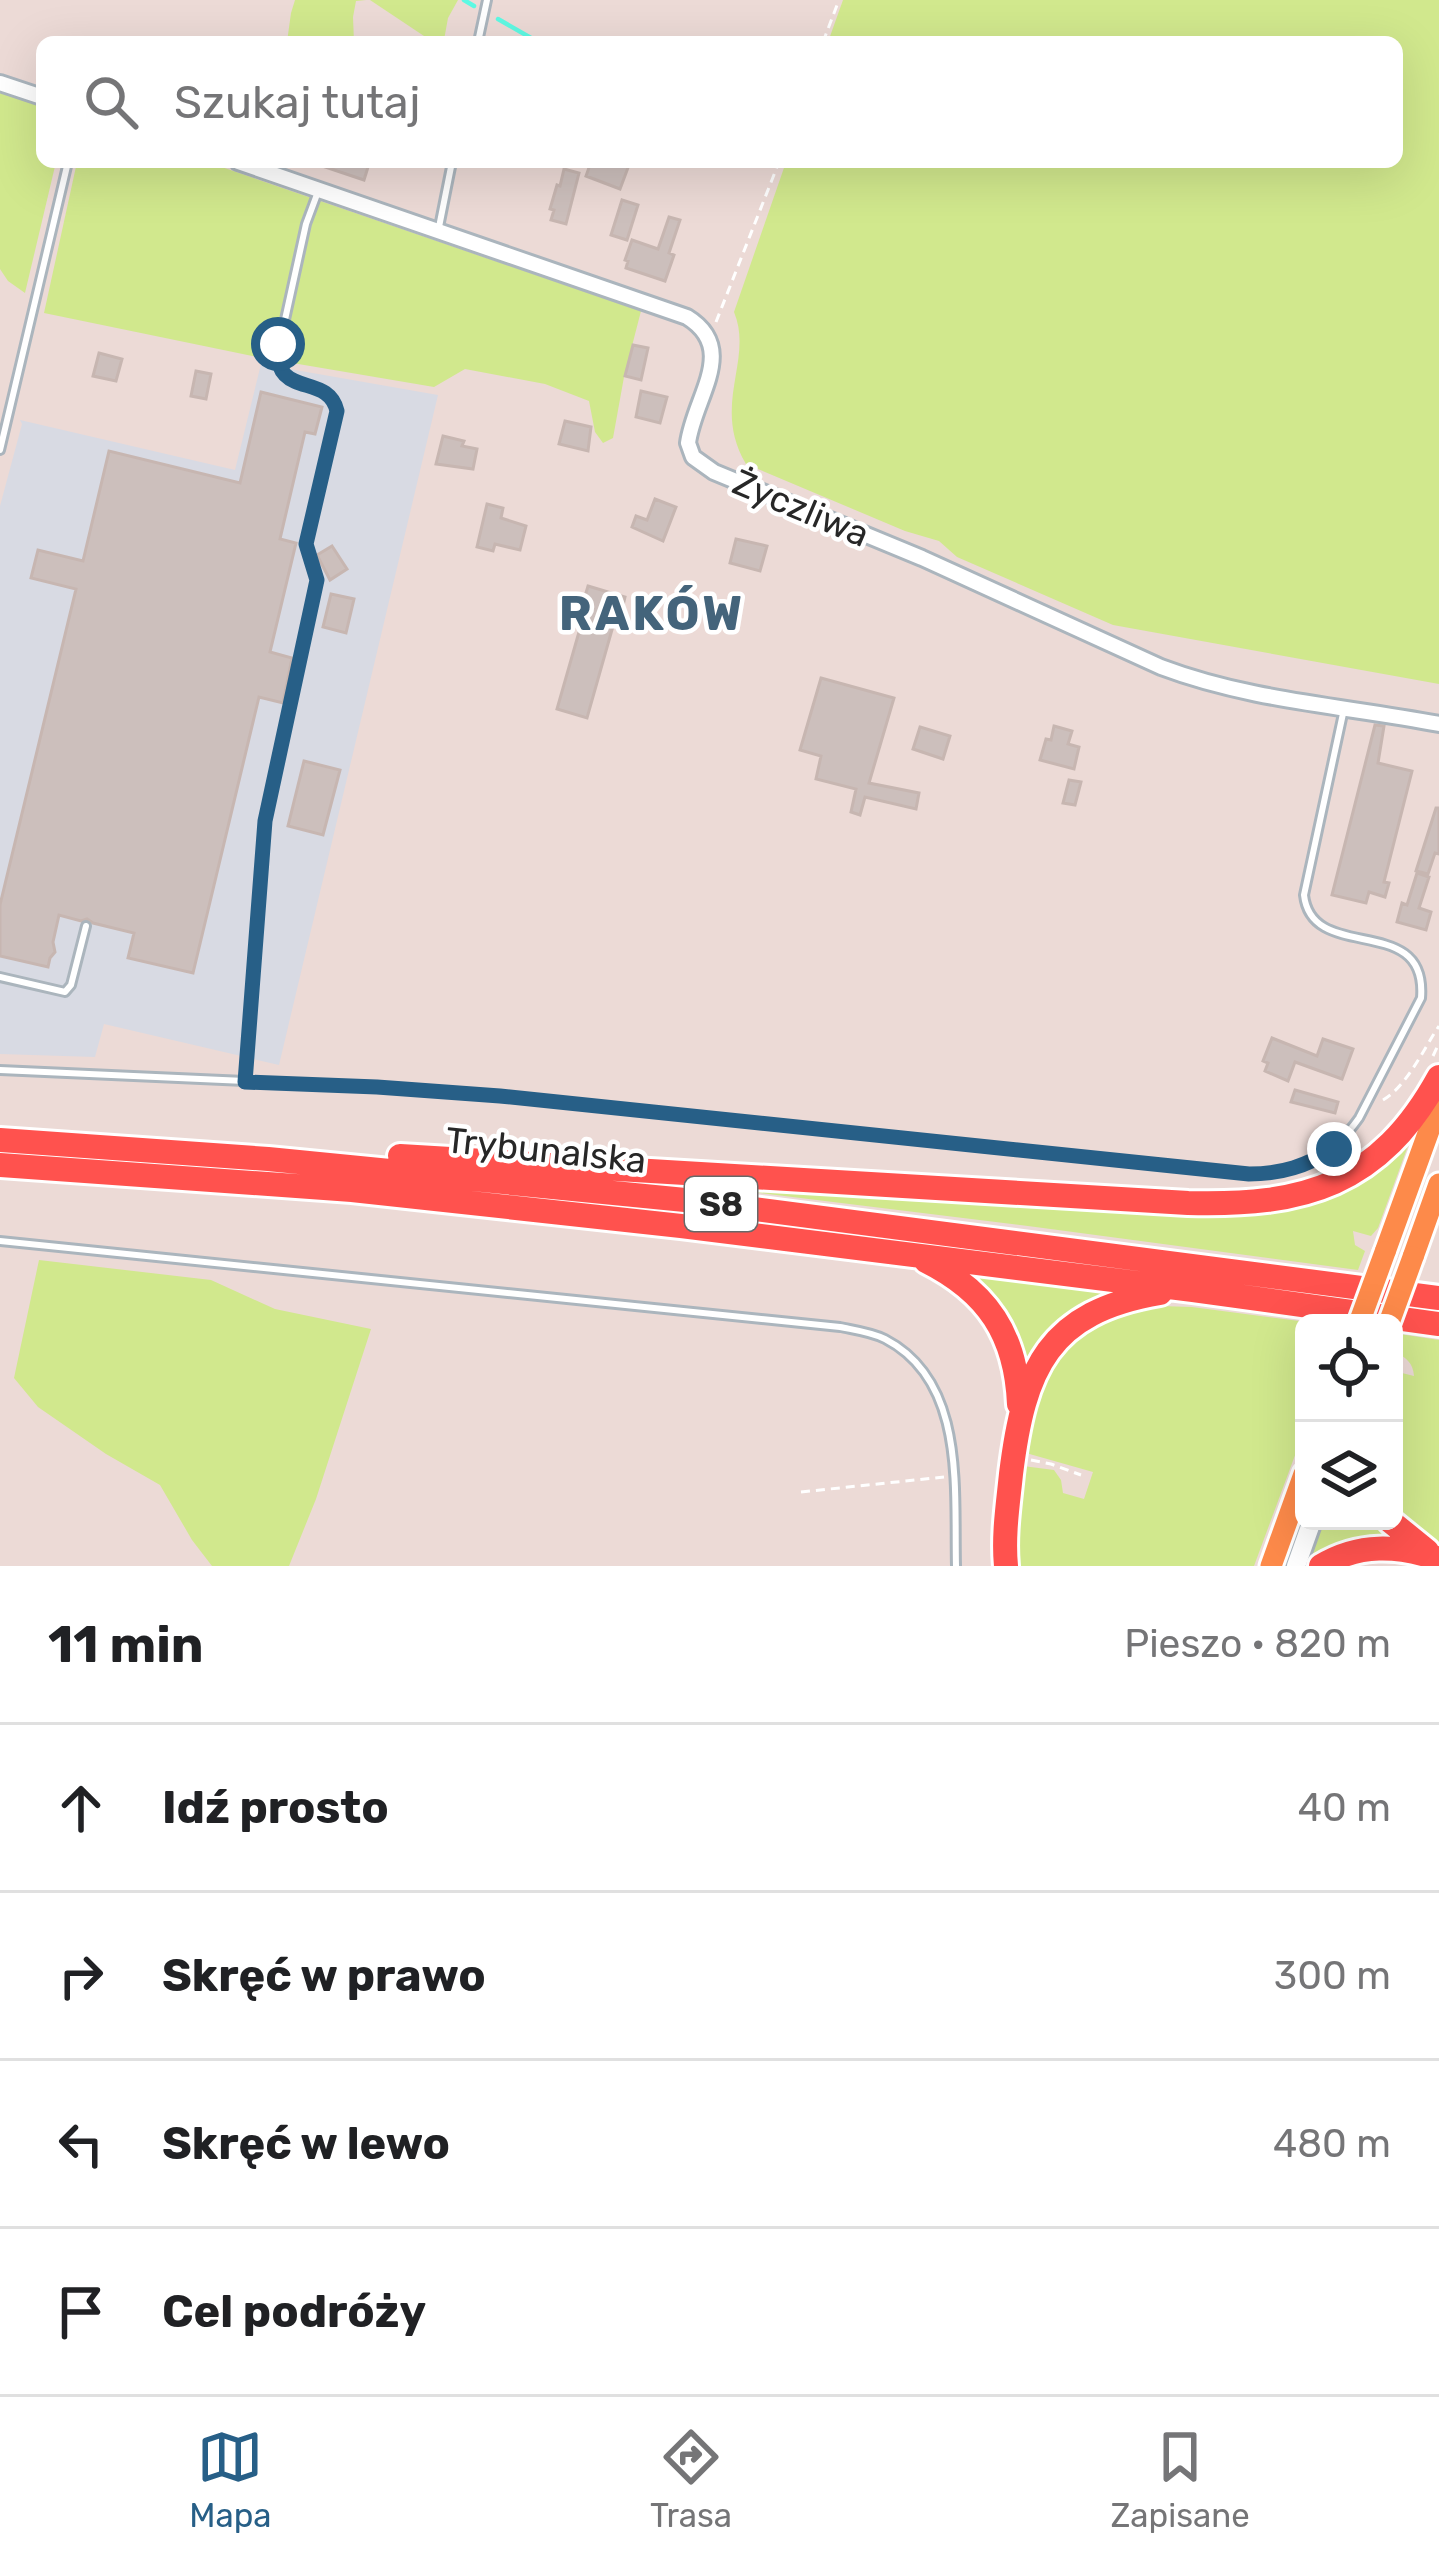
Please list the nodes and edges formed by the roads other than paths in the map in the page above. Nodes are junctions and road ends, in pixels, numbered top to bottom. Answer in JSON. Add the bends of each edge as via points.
{"nodes":[{"id":1,"x":487,"y":0,"type":"edge"},
{"id":2,"x":479,"y":36,"type":"edge"},
{"id":3,"x":0,"y":83,"type":"edge"},
{"id":4,"x":36,"y":95,"type":"edge"},
{"id":5,"x":67,"y":168,"type":"edge"},
{"id":6,"x":256,"y":168,"type":"edge"},
{"id":7,"x":451,"y":168,"type":"edge"},
{"id":8,"x":319,"y":189,"type":"junction"},
{"id":9,"x":438,"y":231,"type":"junction"},
{"id":10,"x":0,"y":450,"type":"edge"},
{"id":11,"x":1344,"y":709,"type":"junction"},
{"id":12,"x":1439,"y":724,"type":"edge"},
{"id":13,"x":86,"y":926,"type":"dead end"},
{"id":14,"x":0,"y":977,"type":"edge"},
{"id":15,"x":0,"y":1070,"type":"edge"},
{"id":16,"x":1439,"y":1078,"type":"edge"},
{"id":17,"x":245,"y":1082,"type":"junction"},
{"id":18,"x":1439,"y":1103,"type":"edge"},
{"id":19,"x":0,"y":1139,"type":"edge"},
{"id":20,"x":268,"y":1159,"type":"junction"},
{"id":21,"x":0,"y":1165,"type":"edge"},
{"id":22,"x":1439,"y":1184,"type":"edge"},
{"id":23,"x":0,"y":1241,"type":"edge"},
{"id":24,"x":913,"y":1255,"type":"junction"},
{"id":25,"x":1192,"y":1290,"type":"junction"},
{"id":26,"x":1439,"y":1298,"type":"edge"},
{"id":27,"x":1362,"y":1314,"type":"edge"},
{"id":28,"x":1392,"y":1314,"type":"edge"},
{"id":29,"x":1439,"y":1324,"type":"edge"},
{"id":30,"x":1019,"y":1414,"type":"junction"},
{"id":31,"x":1295,"y":1499,"type":"edge"},
{"id":32,"x":1309,"y":1530,"type":"edge"},
{"id":33,"x":1399,"y":1530,"type":"edge"},
{"id":34,"x":1439,"y":1559,"type":"edge"},
{"id":35,"x":956,"y":1566,"type":"edge"},
{"id":36,"x":1006,"y":1566,"type":"edge"},
{"id":37,"x":1271,"y":1566,"type":"edge"},
{"id":38,"x":1296,"y":1566,"type":"edge"},
{"id":39,"x":1321,"y":1566,"type":"edge"}],
"edges":[{"from":1,"to":2,"type":"lane"},
{"from":3,"to":4,"type":"street"},
{"from":5,"to":10,"type":"lane"},
{"from":6,"to":8,"type":"street"},
{"from":7,"to":9,"type":"lane"},
{"from":8,"to":9,"type":"street"},
{"from":8,"to":17,"type":"lane","via":[[277,356],[284,375],[326,392],[337,411],[306,544],[317,580],[265,821]]},
{"from":9,"to":11,"type":"street","name":"Życzliwa","via":[[687,317],[706,331],[713,358],[688,443],[699,463],[1178,674]]},
{"from":11,"to":12,"type":"street","name":"Życzliwa"},
{"from":11,"to":17,"type":"lane","via":[[1306,910],[1328,931],[1405,952],[1417,966],[1421,998],[1359,1118],[1334,1149],[1292,1170],[1249,1174],[500,1096]]},
{"from":13,"to":14,"type":"lane","via":[[65,992]]},
{"from":15,"to":17,"type":"lane"},
{"from":16,"to":20,"type":"highway","via":[[1404,1129],[1362,1167],[1314,1192],[1261,1203],[367,1154]]},
{"from":18,"to":27,"type":"main road","bridge":true},
{"from":19,"to":20,"type":"highway","name":"Trybunalska","number":"S8"},
{"from":20,"to":26,"type":"highway","name":"Trybunalska","number":"S8","via":[[685,1200]]},
{"from":21,"to":24,"type":"highway","name":"Trybunalska","number":"S8","via":[[352,1190]]},
{"from":22,"to":28,"type":"main road","bridge":true},
{"from":23,"to":35,"type":"lane","via":[[880,1336],[906,1352],[942,1402]]},
{"from":24,"to":25,"type":"highway","number":"S8"},
{"from":24,"to":30,"type":"highway","via":[[990,1310],[1013,1359]]},
{"from":25,"to":29,"type":"highway","number":"S8"},
{"from":25,"to":30,"type":"highway","via":[[1140,1297],[1079,1320],[1041,1364]]},
{"from":30,"to":36,"type":"highway"},
{"from":31,"to":37,"type":"main road"},
{"from":32,"to":38,"type":"main road"},
{"from":33,"to":34,"type":"highway"},
{"from":34,"to":39,"type":"highway","via":[[1372,1548]]}]}
